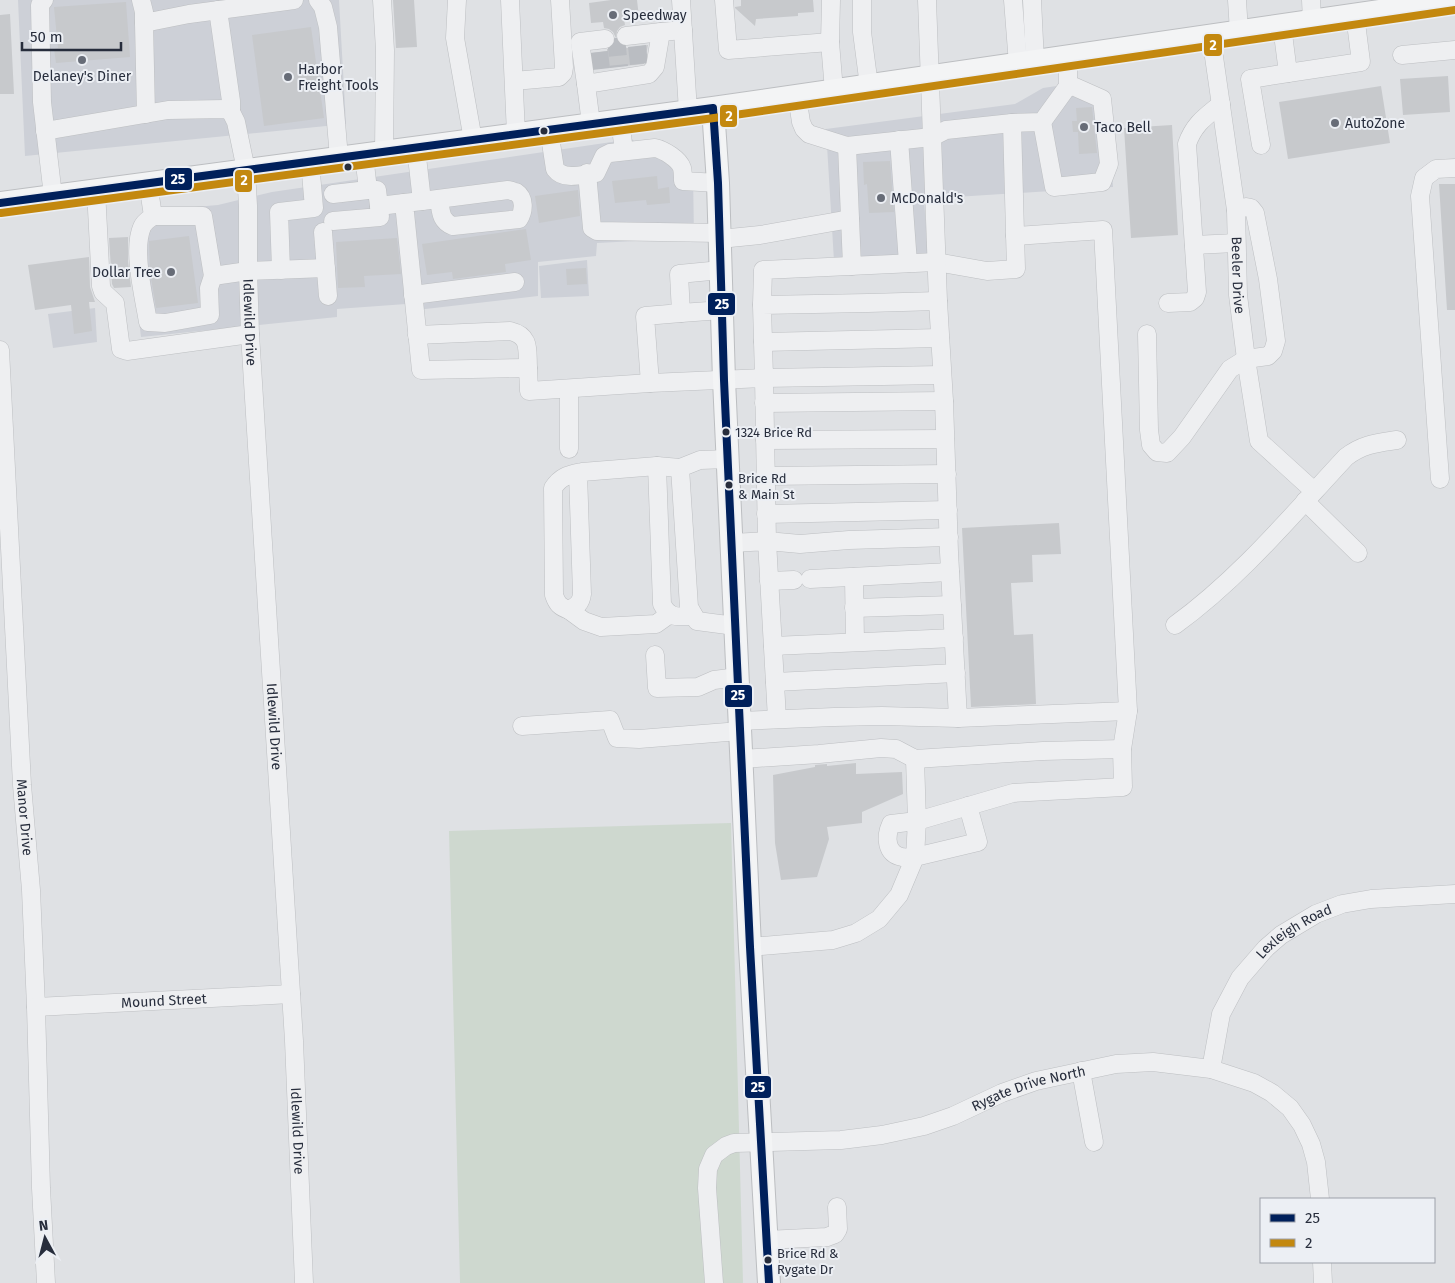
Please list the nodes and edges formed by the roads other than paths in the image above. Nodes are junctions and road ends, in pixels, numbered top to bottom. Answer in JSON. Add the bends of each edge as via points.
{"nodes":[{"id":1,"x":44,"y":0,"type":"edge"},
{"id":2,"x":141,"y":0,"type":"edge"},
{"id":3,"x":294,"y":0,"type":"edge"},
{"id":4,"x":318,"y":0,"type":"edge"},
{"id":5,"x":382,"y":0,"type":"edge"},
{"id":6,"x":457,"y":0,"type":"edge"},
{"id":7,"x":510,"y":0,"type":"edge"},
{"id":8,"x":560,"y":0,"type":"edge"},
{"id":9,"x":681,"y":0,"type":"edge"},
{"id":10,"x":724,"y":0,"type":"edge"},
{"id":11,"x":831,"y":0,"type":"edge"},
{"id":12,"x":862,"y":0,"type":"edge"},
{"id":13,"x":927,"y":0,"type":"edge"},
{"id":14,"x":1013,"y":0,"type":"edge"},
{"id":15,"x":1032,"y":0,"type":"edge"},
{"id":16,"x":1237,"y":0,"type":"edge"},
{"id":17,"x":1455,"y":0,"type":"edge"},
{"id":18,"x":1455,"y":6,"type":"edge"},
{"id":19,"x":189,"y":7,"type":"edge"},
{"id":20,"x":218,"y":10,"type":"junction"},
{"id":21,"x":1312,"y":11,"type":"edge"},
{"id":22,"x":1355,"y":15,"type":"junction"},
{"id":23,"x":144,"y":23,"type":"junction"},
{"id":24,"x":1282,"y":26,"type":"junction"},
{"id":25,"x":683,"y":30,"type":"junction"},
{"id":26,"x":661,"y":32,"type":"junction"},
{"id":27,"x":1239,"y":32,"type":"junction"},
{"id":28,"x":1211,"y":36,"type":"junction"},
{"id":29,"x":633,"y":39,"type":"dead end"},
{"id":30,"x":830,"y":42,"type":"junction"},
{"id":31,"x":1455,"y":50,"type":"edge"},
{"id":32,"x":1402,"y":55,"type":"dead end"},
{"id":33,"x":1068,"y":57,"type":"junction"},
{"id":34,"x":1026,"y":63,"type":"junction"},
{"id":35,"x":1288,"y":73,"type":"junction"},
{"id":36,"x":929,"y":77,"type":"junction"},
{"id":37,"x":514,"y":82,"type":"junction"},
{"id":38,"x":868,"y":86,"type":"junction"},
{"id":39,"x":1068,"y":86,"type":"junction"},
{"id":40,"x":834,"y":91,"type":"junction"},
{"id":41,"x":797,"y":96,"type":"junction"},
{"id":42,"x":1220,"y":104,"type":"junction"},
{"id":43,"x":713,"y":108,"type":"junction"},
{"id":44,"x":688,"y":111,"type":"junction"},
{"id":45,"x":231,"y":112,"type":"junction"},
{"id":46,"x":146,"y":114,"type":"junction"},
{"id":47,"x":620,"y":120,"type":"junction"},
{"id":48,"x":1042,"y":122,"type":"junction"},
{"id":49,"x":1012,"y":123,"type":"junction"},
{"id":50,"x":591,"y":124,"type":"junction"},
{"id":51,"x":550,"y":130,"type":"junction"},
{"id":52,"x":45,"y":131,"type":"junction"},
{"id":53,"x":516,"y":134,"type":"junction"},
{"id":54,"x":932,"y":137,"type":"junction"},
{"id":55,"x":473,"y":140,"type":"junction"},
{"id":56,"x":899,"y":140,"type":"junction"},
{"id":57,"x":1261,"y":145,"type":"dead end"},
{"id":58,"x":847,"y":146,"type":"junction"},
{"id":59,"x":416,"y":148,"type":"junction"},
{"id":60,"x":624,"y":151,"type":"junction"},
{"id":61,"x":374,"y":153,"type":"junction"},
{"id":62,"x":338,"y":158,"type":"junction"},
{"id":63,"x":310,"y":162,"type":"junction"},
{"id":64,"x":1455,"y":168,"type":"edge"},
{"id":65,"x":246,"y":170,"type":"junction"},
{"id":66,"x":587,"y":174,"type":"junction"},
{"id":67,"x":148,"y":183,"type":"junction"},
{"id":68,"x":718,"y":183,"type":"junction"},
{"id":69,"x":96,"y":190,"type":"junction"},
{"id":70,"x":368,"y":190,"type":"junction"},
{"id":71,"x":333,"y":194,"type":"dead end"},
{"id":72,"x":53,"y":196,"type":"junction"},
{"id":73,"x":0,"y":203,"type":"edge"},
{"id":74,"x":404,"y":203,"type":"junction"},
{"id":75,"x":379,"y":206,"type":"junction"},
{"id":76,"x":1236,"y":210,"type":"junction"},
{"id":77,"x":153,"y":216,"type":"junction"},
{"id":78,"x":850,"y":219,"type":"junction"},
{"id":79,"x":720,"y":236,"type":"junction"},
{"id":80,"x":1015,"y":236,"type":"junction"},
{"id":81,"x":1236,"y":243,"type":"junction"},
{"id":82,"x":1194,"y":245,"type":"junction"},
{"id":83,"x":936,"y":262,"type":"junction"},
{"id":84,"x":908,"y":263,"type":"junction"},
{"id":85,"x":852,"y":266,"type":"junction"},
{"id":86,"x":326,"y":268,"type":"junction"},
{"id":87,"x":281,"y":270,"type":"junction"},
{"id":88,"x":721,"y":270,"type":"junction"},
{"id":89,"x":248,"y":271,"type":"junction"},
{"id":90,"x":213,"y":276,"type":"junction"},
{"id":91,"x":515,"y":282,"type":"dead end"},
{"id":92,"x":413,"y":295,"type":"junction"},
{"id":93,"x":328,"y":296,"type":"dead end"},
{"id":94,"x":938,"y":301,"type":"junction"},
{"id":95,"x":1168,"y":304,"type":"dead end"},
{"id":96,"x":762,"y":305,"type":"junction"},
{"id":97,"x":722,"y":310,"type":"junction"},
{"id":98,"x":681,"y":313,"type":"junction"},
{"id":99,"x":250,"y":334,"type":"junction"},
{"id":100,"x":1146,"y":334,"type":"dead end"},
{"id":101,"x":417,"y":335,"type":"junction"},
{"id":102,"x":940,"y":338,"type":"junction"},
{"id":103,"x":763,"y":342,"type":"junction"},
{"id":104,"x":0,"y":350,"type":"edge"},
{"id":105,"x":1246,"y":359,"type":"junction"},
{"id":106,"x":528,"y":368,"type":"junction"},
{"id":107,"x":942,"y":374,"type":"junction"},
{"id":108,"x":764,"y":378,"type":"junction"},
{"id":109,"x":724,"y":380,"type":"junction"},
{"id":110,"x":650,"y":383,"type":"junction"},
{"id":111,"x":569,"y":389,"type":"junction"},
{"id":112,"x":944,"y":401,"type":"junction"},
{"id":113,"x":764,"y":403,"type":"junction"},
{"id":114,"x":945,"y":439,"type":"junction"},
{"id":115,"x":765,"y":440,"type":"junction"},
{"id":116,"x":1397,"y":440,"type":"dead end"},
{"id":117,"x":569,"y":449,"type":"dead end"},
{"id":118,"x":728,"y":459,"type":"junction"},
{"id":119,"x":657,"y":466,"type":"junction"},
{"id":120,"x":680,"y":468,"type":"junction"},
{"id":121,"x":578,"y":473,"type":"junction"},
{"id":122,"x":947,"y":474,"type":"junction"},
{"id":123,"x":765,"y":476,"type":"junction"},
{"id":124,"x":1440,"y":479,"type":"dead end"},
{"id":125,"x":1309,"y":496,"type":"junction"},
{"id":126,"x":948,"y":510,"type":"junction"},
{"id":127,"x":766,"y":514,"type":"junction"},
{"id":128,"x":949,"y":537,"type":"junction"},
{"id":129,"x":767,"y":541,"type":"junction"},
{"id":130,"x":732,"y":543,"type":"junction"},
{"id":131,"x":1358,"y":553,"type":"dead end"},
{"id":132,"x":950,"y":572,"type":"junction"},
{"id":133,"x":854,"y":577,"type":"junction"},
{"id":134,"x":769,"y":581,"type":"junction"},
{"id":135,"x":952,"y":605,"type":"junction"},
{"id":136,"x":854,"y":608,"type":"junction"},
{"id":137,"x":569,"y":610,"type":"junction"},
{"id":138,"x":670,"y":614,"type":"junction"},
{"id":139,"x":694,"y":616,"type":"junction"},
{"id":140,"x":1175,"y":625,"type":"dead end"},
{"id":141,"x":736,"y":626,"type":"junction"},
{"id":142,"x":954,"y":638,"type":"junction"},
{"id":143,"x":855,"y":642,"type":"junction"},
{"id":144,"x":773,"y":646,"type":"junction"},
{"id":145,"x":654,"y":655,"type":"dead end"},
{"id":146,"x":956,"y":673,"type":"junction"},
{"id":147,"x":738,"y":677,"type":"junction"},
{"id":148,"x":775,"y":682,"type":"junction"},
{"id":149,"x":1128,"y":711,"type":"junction"},
{"id":150,"x":958,"y":718,"type":"junction"},
{"id":151,"x":777,"y":719,"type":"junction"},
{"id":152,"x":522,"y":726,"type":"dead end"},
{"id":153,"x":740,"y":726,"type":"junction"},
{"id":154,"x":1122,"y":749,"type":"junction"},
{"id":155,"x":742,"y":759,"type":"junction"},
{"id":156,"x":915,"y":759,"type":"junction"},
{"id":157,"x":968,"y":806,"type":"junction"},
{"id":158,"x":916,"y":821,"type":"junction"},
{"id":159,"x":915,"y":857,"type":"junction"},
{"id":160,"x":1455,"y":894,"type":"edge"},
{"id":161,"x":750,"y":947,"type":"junction"},
{"id":162,"x":291,"y":994,"type":"junction"},
{"id":163,"x":36,"y":1007,"type":"junction"},
{"id":164,"x":1211,"y":1069,"type":"junction"},
{"id":165,"x":1081,"y":1071,"type":"junction"},
{"id":166,"x":1094,"y":1142,"type":"dead end"},
{"id":167,"x":761,"y":1143,"type":"junction"},
{"id":168,"x":1320,"y":1198,"type":"edge"},
{"id":169,"x":838,"y":1207,"type":"dead end"},
{"id":170,"x":766,"y":1240,"type":"junction"},
{"id":171,"x":1322,"y":1263,"type":"edge"},
{"id":172,"x":46,"y":1283,"type":"edge"},
{"id":173,"x":304,"y":1283,"type":"edge"},
{"id":174,"x":714,"y":1283,"type":"edge"},
{"id":175,"x":768,"y":1283,"type":"edge"},
{"id":176,"x":1323,"y":1283,"type":"edge"}],
"edges":[{"from":1,"to":52,"type":"street","via":[[40,5]]},
{"from":2,"to":23,"type":"street"},
{"from":3,"to":20,"type":"street"},
{"from":4,"to":62,"type":"street","via":[[328,27]]},
{"from":5,"to":61,"type":"street","via":[[385,50]]},
{"from":6,"to":55,"type":"street","via":[[455,38]]},
{"from":7,"to":37,"type":"street"},
{"from":8,"to":37,"type":"street","via":[[563,73],[558,77]]},
{"from":9,"to":25,"type":"street"},
{"from":10,"to":30,"type":"street","via":[[728,50]]},
{"from":11,"to":30,"type":"street"},
{"from":12,"to":38,"type":"street"},
{"from":13,"to":36,"type":"street"},
{"from":14,"to":34,"type":"street"},
{"from":15,"to":34,"type":"street"},
{"from":16,"to":27,"type":"street"},
{"from":17,"to":18,"type":"street"},
{"from":17,"to":22,"type":"main road"},
{"from":19,"to":20,"type":"street"},
{"from":19,"to":23,"type":"street"},
{"from":20,"to":45,"type":"street","name":"Idlewild Drive"},
{"from":21,"to":22,"type":"main road"},
{"from":21,"to":24,"type":"main road"},
{"from":22,"to":35,"type":"street","via":[[1361,62]]},
{"from":23,"to":46,"type":"street"},
{"from":24,"to":27,"type":"main road"},
{"from":24,"to":35,"type":"street"},
{"from":25,"to":26,"type":"street"},
{"from":25,"to":44,"type":"street"},
{"from":26,"to":29,"type":"street"},
{"from":26,"to":50,"type":"street","via":[[655,67],[649,74],[640,70],[620,73],[599,61]]},
{"from":27,"to":28,"type":"main road"},
{"from":28,"to":33,"type":"main road"},
{"from":28,"to":42,"type":"street","name":"Beeler Drive"},
{"from":30,"to":40,"type":"street"},
{"from":31,"to":32,"type":"street"},
{"from":33,"to":34,"type":"main road"},
{"from":33,"to":39,"type":"street"},
{"from":34,"to":36,"type":"main road"},
{"from":35,"to":57,"type":"street","via":[[1250,79]]},
{"from":36,"to":38,"type":"main road"},
{"from":36,"to":54,"type":"street"},
{"from":37,"to":53,"type":"street"},
{"from":38,"to":40,"type":"main road"},
{"from":39,"to":48,"type":"street"},
{"from":39,"to":48,"type":"street","via":[[1102,99],[1109,164],[1102,182],[1054,187]]},
{"from":40,"to":41,"type":"main road"},
{"from":41,"to":43,"type":"main road"},
{"from":41,"to":58,"type":"street","via":[[801,122],[809,134]]},
{"from":42,"to":76,"type":"street","name":"Beeler Drive"},
{"from":42,"to":82,"type":"street","via":[[1198,122],[1187,144]]},
{"from":43,"to":44,"type":"main road"},
{"from":43,"to":68,"type":"main road"},
{"from":44,"to":47,"type":"main road"},
{"from":45,"to":46,"type":"street","via":[[225,109],[168,110]]},
{"from":45,"to":65,"type":"street","name":"Idlewild Drive"},
{"from":46,"to":52,"type":"street"},
{"from":47,"to":50,"type":"main road"},
{"from":47,"to":60,"type":"street"},
{"from":48,"to":49,"type":"street"},
{"from":49,"to":54,"type":"street","via":[[946,130]]},
{"from":49,"to":80,"type":"street"},
{"from":50,"to":51,"type":"main road"},
{"from":51,"to":53,"type":"main road"},
{"from":51,"to":66,"type":"street","via":[[555,169],[559,174]]},
{"from":52,"to":72,"type":"street"},
{"from":53,"to":55,"type":"main road"},
{"from":54,"to":56,"type":"street"},
{"from":54,"to":83,"type":"street"},
{"from":55,"to":59,"type":"main road"},
{"from":56,"to":58,"type":"street"},
{"from":56,"to":84,"type":"street"},
{"from":58,"to":78,"type":"street"},
{"from":59,"to":61,"type":"main road"},
{"from":59,"to":74,"type":"street","via":[[430,200]]},
{"from":60,"to":66,"type":"street","via":[[610,152],[604,156],[596,173]]},
{"from":60,"to":68,"type":"street","via":[[662,150],[679,163],[683,181]]},
{"from":61,"to":62,"type":"main road"},
{"from":61,"to":70,"type":"street"},
{"from":62,"to":63,"type":"main road"},
{"from":63,"to":65,"type":"main road"},
{"from":63,"to":87,"type":"street","via":[[314,208],[278,212]]},
{"from":64,"to":124,"type":"street","via":[[1436,169],[1424,178],[1420,196]]},
{"from":65,"to":67,"type":"main road"},
{"from":65,"to":89,"type":"street","name":"Idlewild Drive"},
{"from":66,"to":79,"type":"street","via":[[592,228],[597,231]]},
{"from":67,"to":69,"type":"main road"},
{"from":67,"to":77,"type":"street"},
{"from":68,"to":79,"type":"main road"},
{"from":69,"to":72,"type":"main road"},
{"from":69,"to":99,"type":"street","via":[[103,292],[115,303],[121,349],[127,351]]},
{"from":70,"to":71,"type":"street"},
{"from":70,"to":75,"type":"street","via":[[377,190]]},
{"from":72,"to":73,"type":"main road"},
{"from":74,"to":75,"type":"street"},
{"from":74,"to":92,"type":"street"},
{"from":75,"to":86,"type":"street","via":[[380,217],[328,227]]},
{"from":76,"to":81,"type":"street","name":"Beeler Drive"},
{"from":76,"to":105,"type":"street","via":[[1251,208],[1255,213],[1276,341],[1268,356]]},
{"from":77,"to":90,"type":"street","via":[[203,216]]},
{"from":77,"to":90,"type":"street","via":[[142,225],[138,245],[148,322],[210,315],[209,288]]},
{"from":78,"to":79,"type":"street","via":[[760,235]]},
{"from":78,"to":85,"type":"street"},
{"from":79,"to":88,"type":"main road"},
{"from":80,"to":83,"type":"street","via":[[1016,268],[987,271]]},
{"from":80,"to":149,"type":"street","via":[[1102,230]]},
{"from":81,"to":82,"type":"street"},
{"from":81,"to":105,"type":"street","name":"Beeler Drive"},
{"from":82,"to":95,"type":"street","via":[[1195,298],[1190,302]]},
{"from":83,"to":84,"type":"street"},
{"from":83,"to":94,"type":"street"},
{"from":84,"to":85,"type":"street"},
{"from":85,"to":96,"type":"street","via":[[763,270]]},
{"from":86,"to":87,"type":"street"},
{"from":86,"to":93,"type":"street"},
{"from":87,"to":89,"type":"street"},
{"from":88,"to":97,"type":"main road"},
{"from":88,"to":98,"type":"street","via":[[679,274]]},
{"from":89,"to":90,"type":"street"},
{"from":89,"to":99,"type":"street","name":"Idlewild Drive"},
{"from":91,"to":92,"type":"street"},
{"from":92,"to":101,"type":"street"},
{"from":94,"to":96,"type":"street"},
{"from":94,"to":102,"type":"street"},
{"from":96,"to":103,"type":"street"},
{"from":97,"to":98,"type":"street"},
{"from":97,"to":109,"type":"main road"},
{"from":98,"to":110,"type":"street","via":[[644,316]]},
{"from":99,"to":162,"type":"street","name":"Idlewild Drive"},
{"from":100,"to":105,"type":"street","via":[[1149,430],[1151,445],[1157,452],[1167,453],[1230,369]]},
{"from":101,"to":106,"type":"street","via":[[510,331],[519,334],[527,343]]},
{"from":101,"to":106,"type":"street","via":[[421,370]]},
{"from":102,"to":103,"type":"street"},
{"from":102,"to":107,"type":"street"},
{"from":103,"to":108,"type":"street"},
{"from":104,"to":163,"type":"street","name":"Manor Drive"},
{"from":105,"to":125,"type":"street","name":"Beeler Drive","via":[[1260,441]]},
{"from":106,"to":111,"type":"street","via":[[529,391]]},
{"from":107,"to":108,"type":"street"},
{"from":107,"to":112,"type":"street"},
{"from":108,"to":109,"type":"street"},
{"from":108,"to":113,"type":"street"},
{"from":109,"to":110,"type":"street"},
{"from":109,"to":118,"type":"main road"},
{"from":110,"to":111,"type":"street"},
{"from":111,"to":117,"type":"street"},
{"from":112,"to":113,"type":"street"},
{"from":112,"to":114,"type":"street"},
{"from":113,"to":115,"type":"street"},
{"from":114,"to":115,"type":"street"},
{"from":114,"to":122,"type":"street"},
{"from":115,"to":123,"type":"street"},
{"from":116,"to":125,"type":"street","via":[[1358,448],[1346,456]]},
{"from":118,"to":120,"type":"street","via":[[700,460]]},
{"from":118,"to":130,"type":"main road"},
{"from":119,"to":120,"type":"street"},
{"from":119,"to":121,"type":"street"},
{"from":119,"to":138,"type":"street","via":[[662,604]]},
{"from":120,"to":139,"type":"street","via":[[688,607]]},
{"from":121,"to":137,"type":"street","via":[[582,594],[581,600]]},
{"from":121,"to":137,"type":"street","via":[[558,480],[553,488],[554,595],[556,602]]},
{"from":122,"to":123,"type":"street"},
{"from":122,"to":126,"type":"street"},
{"from":123,"to":127,"type":"street"},
{"from":125,"to":131,"type":"street","name":"Beeler Drive"},
{"from":125,"to":140,"type":"street","via":[[1201,607]]},
{"from":126,"to":127,"type":"street"},
{"from":126,"to":128,"type":"street"},
{"from":127,"to":129,"type":"street"},
{"from":128,"to":129,"type":"street","via":[[800,544]]},
{"from":128,"to":132,"type":"street"},
{"from":129,"to":130,"type":"street"},
{"from":129,"to":134,"type":"street"},
{"from":130,"to":141,"type":"main road"},
{"from":132,"to":133,"type":"street"},
{"from":132,"to":135,"type":"street"},
{"from":133,"to":134,"type":"street"},
{"from":133,"to":136,"type":"street"},
{"from":134,"to":144,"type":"street"},
{"from":135,"to":136,"type":"street"},
{"from":135,"to":142,"type":"street"},
{"from":136,"to":143,"type":"street"},
{"from":137,"to":138,"type":"street","via":[[584,621],[601,627],[656,624]]},
{"from":138,"to":139,"type":"street"},
{"from":139,"to":141,"type":"street","via":[[697,621]]},
{"from":141,"to":147,"type":"main road"},
{"from":142,"to":143,"type":"street"},
{"from":142,"to":146,"type":"street"},
{"from":143,"to":144,"type":"street"},
{"from":144,"to":148,"type":"street"},
{"from":145,"to":147,"type":"street","via":[[657,688],[698,687],[714,680]]},
{"from":146,"to":148,"type":"street"},
{"from":146,"to":150,"type":"street"},
{"from":147,"to":153,"type":"main road"},
{"from":148,"to":151,"type":"street"},
{"from":149,"to":150,"type":"street"},
{"from":149,"to":154,"type":"street"},
{"from":150,"to":151,"type":"street"},
{"from":151,"to":153,"type":"street"},
{"from":152,"to":153,"type":"street","via":[[610,720],[617,738],[640,740]]},
{"from":153,"to":155,"type":"main road"},
{"from":154,"to":156,"type":"street"},
{"from":154,"to":157,"type":"street","via":[[1123,787],[1013,792]]},
{"from":155,"to":156,"type":"street","via":[[881,748],[896,749]]},
{"from":155,"to":161,"type":"main road"},
{"from":156,"to":158,"type":"street"},
{"from":157,"to":158,"type":"street"},
{"from":157,"to":159,"type":"street","via":[[978,842]]},
{"from":158,"to":159,"type":"street"},
{"from":158,"to":159,"type":"street","via":[[891,824],[886,833],[887,844],[893,852],[902,857]]},
{"from":159,"to":161,"type":"street","via":[[899,895],[879,919],[856,933],[833,940]]},
{"from":160,"to":164,"type":"street","name":"Lexleigh Road","via":[[1342,904],[1316,914],[1281,935],[1240,978],[1221,1014]]},
{"from":161,"to":167,"type":"main road"},
{"from":162,"to":163,"type":"street","name":"Mound Street"},
{"from":162,"to":173,"type":"street","name":"Idlewild Drive"},
{"from":163,"to":172,"type":"street","name":"Manor Drive"},
{"from":164,"to":165,"type":"street","name":"Rygate Drive North","via":[[1153,1062],[1116,1064]]},
{"from":164,"to":168,"type":"street","name":"Rygate Drive North","via":[[1254,1083],[1290,1108],[1311,1144]]},
{"from":165,"to":166,"type":"street"},
{"from":165,"to":167,"type":"street","name":"Rygate Drive North","via":[[1036,1081],[924,1126],[849,1139]]},
{"from":167,"to":170,"type":"main road"},
{"from":167,"to":174,"type":"street","name":"Rygate Drive North","via":[[726,1146],[714,1156],[708,1169]]},
{"from":169,"to":170,"type":"street","via":[[835,1234]]},
{"from":170,"to":175,"type":"main road"},
{"from":171,"to":176,"type":"street"}]}
